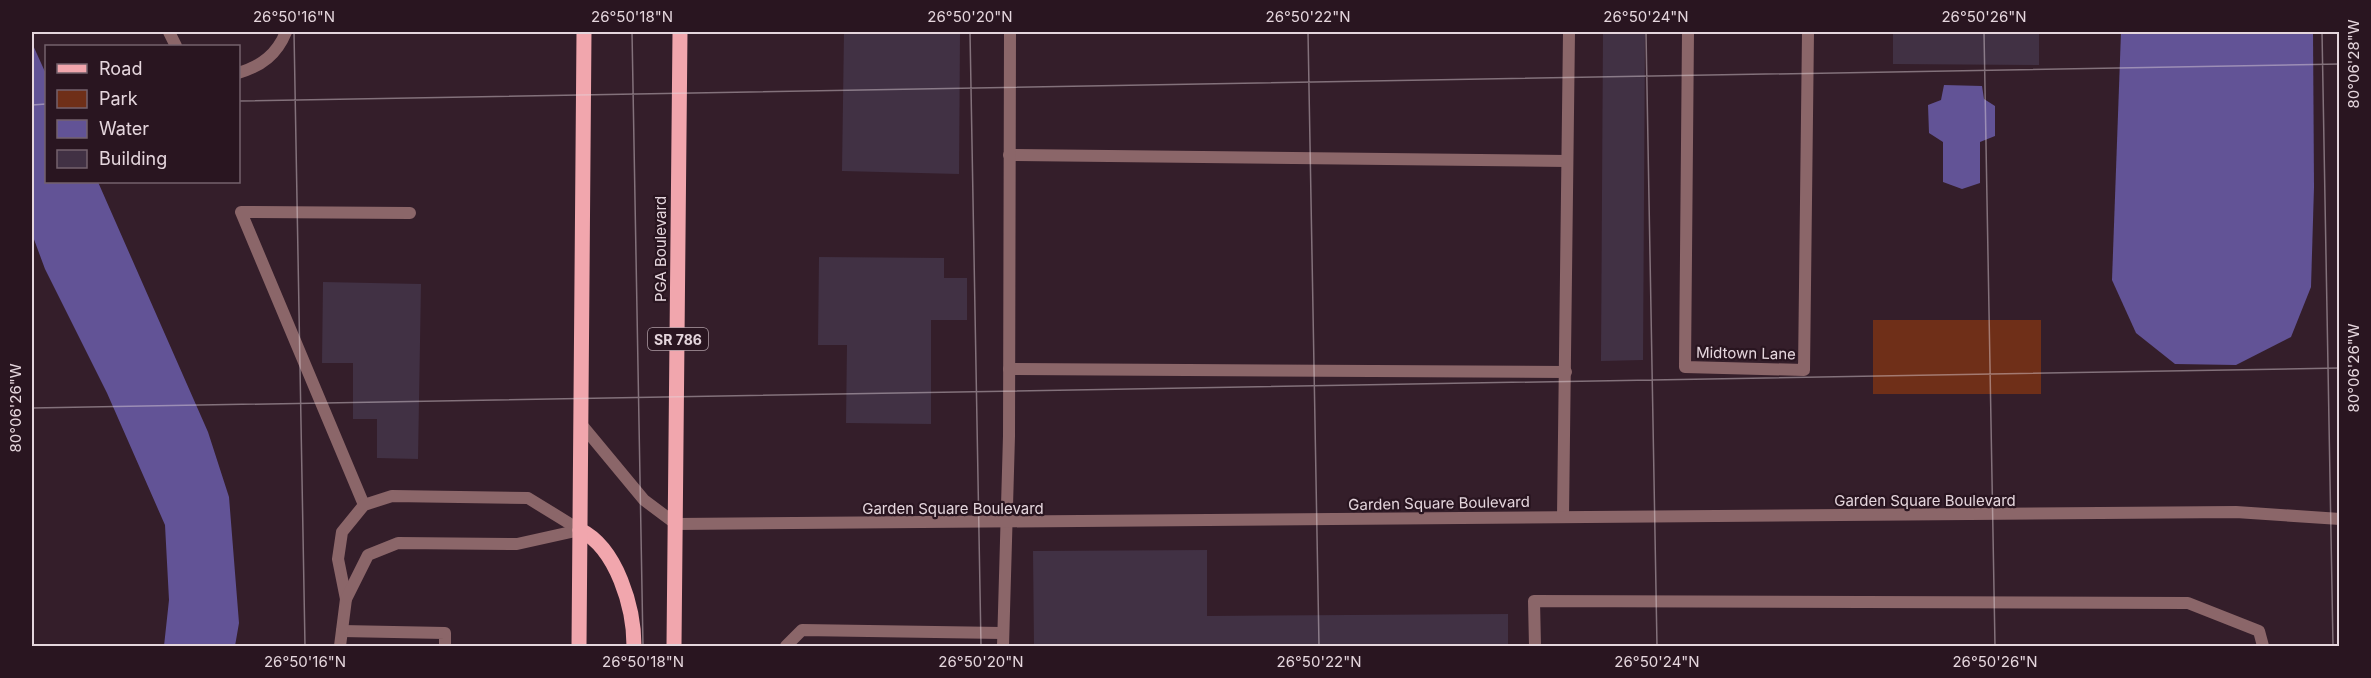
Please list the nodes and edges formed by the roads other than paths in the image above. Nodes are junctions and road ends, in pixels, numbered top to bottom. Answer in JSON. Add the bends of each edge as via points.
{"nodes":[{"id":1,"x":286,"y":32,"type":"edge"},
{"id":2,"x":584,"y":32,"type":"edge"},
{"id":3,"x":680,"y":32,"type":"edge"},
{"id":4,"x":1010,"y":32,"type":"edge"},
{"id":5,"x":1569,"y":32,"type":"edge"},
{"id":6,"x":1688,"y":32,"type":"edge"},
{"id":7,"x":1808,"y":32,"type":"edge"},
{"id":8,"x":240,"y":72,"type":"edge"},
{"id":9,"x":1009,"y":155,"type":"junction"},
{"id":10,"x":1567,"y":161,"type":"junction"},
{"id":11,"x":410,"y":213,"type":"dead end"},
{"id":12,"x":1009,"y":369,"type":"junction"},
{"id":13,"x":1566,"y":372,"type":"junction"},
{"id":14,"x":581,"y":424,"type":"junction"},
{"id":15,"x":364,"y":506,"type":"junction"},
{"id":16,"x":1563,"y":517,"type":"junction"},
{"id":17,"x":2340,"y":519,"type":"edge"},
{"id":18,"x":1005,"y":523,"type":"junction"},
{"id":19,"x":676,"y":524,"type":"junction"},
{"id":20,"x":580,"y":530,"type":"junction"},
{"id":21,"x":346,"y":599,"type":"junction"},
{"id":22,"x":342,"y":631,"type":"junction"},
{"id":23,"x":1002,"y":633,"type":"junction"},
{"id":24,"x":340,"y":646,"type":"edge"},
{"id":25,"x":445,"y":646,"type":"edge"},
{"id":26,"x":579,"y":646,"type":"edge"},
{"id":27,"x":634,"y":646,"type":"edge"},
{"id":28,"x":674,"y":646,"type":"edge"},
{"id":29,"x":786,"y":646,"type":"edge"},
{"id":30,"x":1003,"y":646,"type":"edge"},
{"id":31,"x":1534,"y":646,"type":"edge"},
{"id":32,"x":2263,"y":646,"type":"edge"}],
"edges":[{"from":1,"to":8,"type":"street","via":[[273,55]]},
{"from":2,"to":14,"type":"main road"},
{"from":3,"to":19,"type":"main road","name":"PGA Boulevard","number":"SR 786"},
{"from":4,"to":9,"type":"street"},
{"from":5,"to":10,"type":"street"},
{"from":6,"to":7,"type":"street","name":"Midtown Lane","via":[[1685,367],[1804,370]]},
{"from":9,"to":10,"type":"street"},
{"from":9,"to":12,"type":"street"},
{"from":10,"to":13,"type":"street"},
{"from":11,"to":15,"type":"street","via":[[241,212]]},
{"from":12,"to":13,"type":"street"},
{"from":12,"to":18,"type":"street"},
{"from":13,"to":16,"type":"street"},
{"from":14,"to":19,"type":"street","via":[[644,500]]},
{"from":14,"to":20,"type":"main road"},
{"from":15,"to":20,"type":"street","via":[[392,496],[528,498]]},
{"from":15,"to":21,"type":"street","via":[[342,532],[338,559]]},
{"from":16,"to":17,"type":"street","name":"Garden Square Boulevard","via":[[2236,512]]},
{"from":16,"to":18,"type":"street","name":"Garden Square Boulevard"},
{"from":18,"to":19,"type":"street","name":"Garden Square Boulevard"},
{"from":18,"to":23,"type":"street"},
{"from":19,"to":28,"type":"main road","name":"PGA Boulevard","number":"SR 786"},
{"from":20,"to":21,"type":"street","via":[[517,544],[398,543],[368,555]]},
{"from":20,"to":26,"type":"main road"},
{"from":20,"to":27,"type":"main road","via":[[592,535],[621,577],[634,622]]},
{"from":21,"to":22,"type":"street"},
{"from":22,"to":24,"type":"street"},
{"from":22,"to":25,"type":"street","via":[[445,633]]},
{"from":23,"to":29,"type":"street","via":[[802,630]]},
{"from":23,"to":30,"type":"street"},
{"from":31,"to":32,"type":"street","via":[[1534,601],[2188,603],[2259,631]]}]}
